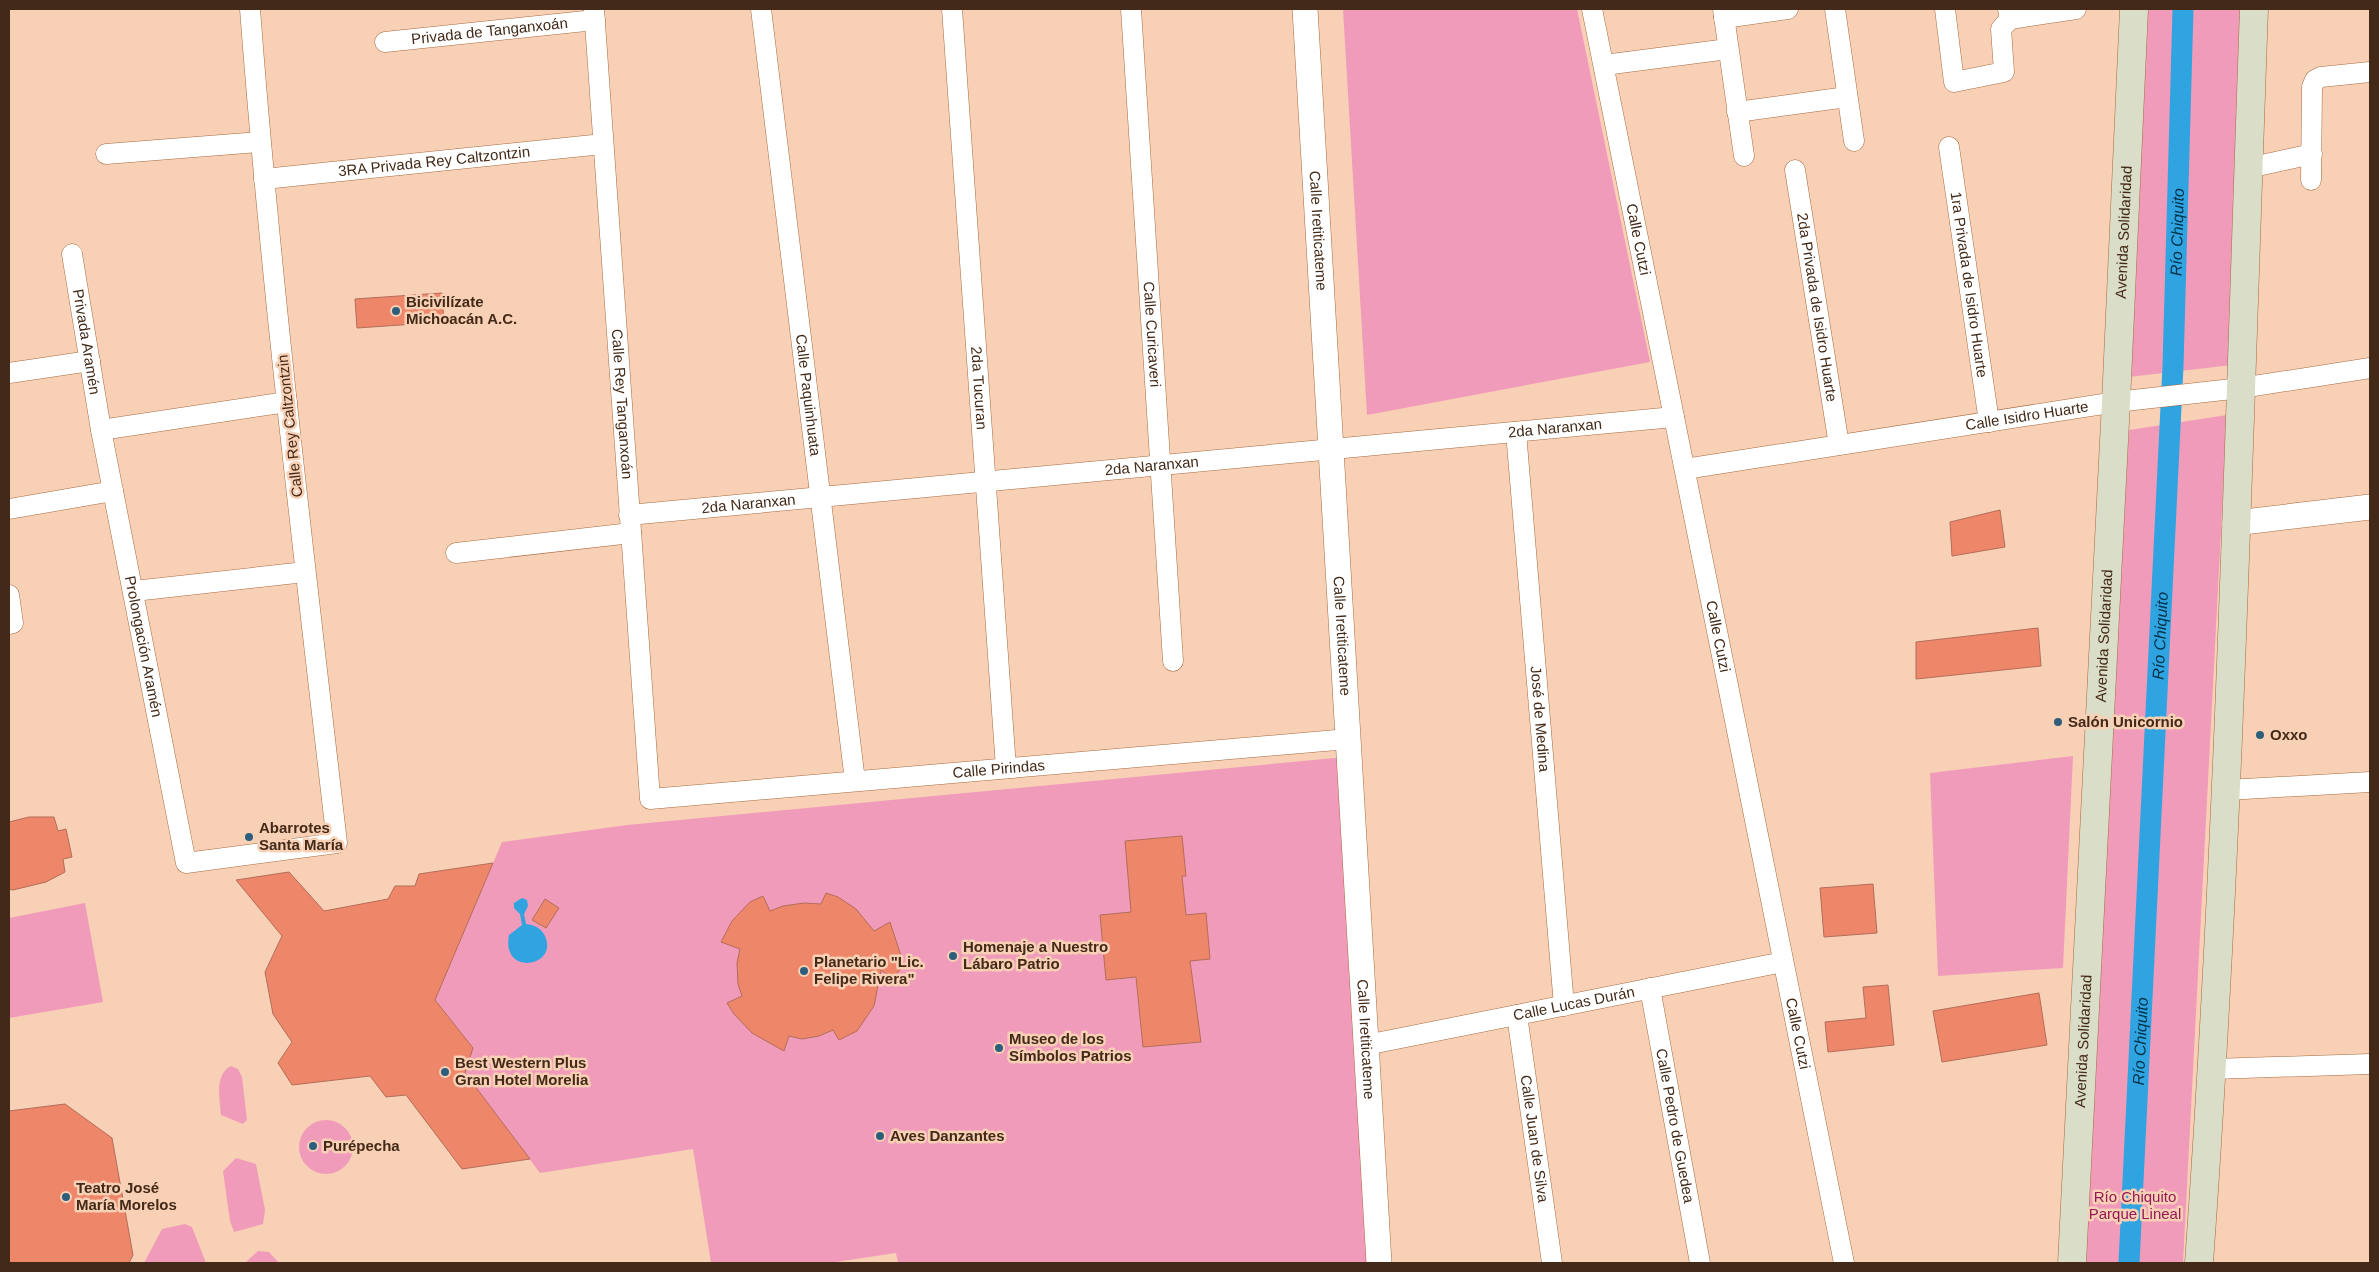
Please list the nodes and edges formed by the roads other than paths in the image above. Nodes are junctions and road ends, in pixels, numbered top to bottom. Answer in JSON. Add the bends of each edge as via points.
{"nodes":[{"id":1,"x":250,"y":9,"type":"edge"},
{"id":2,"x":761,"y":9,"type":"edge"},
{"id":3,"x":952,"y":9,"type":"edge"},
{"id":4,"x":1130,"y":9,"type":"edge"},
{"id":5,"x":1305,"y":9,"type":"edge"},
{"id":6,"x":1592,"y":9,"type":"edge"},
{"id":7,"x":1788,"y":9,"type":"edge"},
{"id":8,"x":1835,"y":9,"type":"edge"},
{"id":9,"x":1945,"y":9,"type":"edge"},
{"id":10,"x":2076,"y":9,"type":"edge"},
{"id":11,"x":2134,"y":9,"type":"edge"},
{"id":12,"x":2254,"y":9,"type":"edge"},
{"id":13,"x":1723,"y":13,"type":"edge"},
{"id":14,"x":594,"y":14,"type":"edge"},
{"id":15,"x":2009,"y":14,"type":"edge"},
{"id":16,"x":385,"y":42,"type":"dead end"},
{"id":17,"x":1728,"y":49,"type":"junction"},
{"id":18,"x":1604,"y":65,"type":"junction"},
{"id":19,"x":2370,"y":72,"type":"edge"},
{"id":20,"x":1847,"y":97,"type":"junction"},
{"id":21,"x":1737,"y":112,"type":"junction"},
{"id":22,"x":1854,"y":141,"type":"dead end"},
{"id":23,"x":260,"y":142,"type":"junction"},
{"id":24,"x":603,"y":144,"type":"junction"},
{"id":25,"x":1949,"y":147,"type":"dead end"},
{"id":26,"x":106,"y":154,"type":"dead end"},
{"id":27,"x":2312,"y":154,"type":"junction"},
{"id":28,"x":1744,"y":156,"type":"dead end"},
{"id":29,"x":2248,"y":168,"type":"junction"},
{"id":30,"x":1795,"y":170,"type":"dead end"},
{"id":31,"x":264,"y":179,"type":"junction"},
{"id":32,"x":2311,"y":180,"type":"dead end"},
{"id":33,"x":72,"y":254,"type":"dead end"},
{"id":34,"x":90,"y":360,"type":"junction"},
{"id":35,"x":2370,"y":368,"type":"edge"},
{"id":36,"x":9,"y":373,"type":"edge"},
{"id":37,"x":2241,"y":388,"type":"junction"},
{"id":38,"x":287,"y":402,"type":"junction"},
{"id":39,"x":2116,"y":402,"type":"junction"},
{"id":40,"x":1674,"y":417,"type":"junction"},
{"id":41,"x":1989,"y":422,"type":"junction"},
{"id":42,"x":101,"y":430,"type":"junction"},
{"id":43,"x":1516,"y":432,"type":"junction"},
{"id":44,"x":1839,"y":445,"type":"junction"},
{"id":45,"x":1331,"y":449,"type":"junction"},
{"id":46,"x":1160,"y":465,"type":"junction"},
{"id":47,"x":1684,"y":469,"type":"junction"},
{"id":48,"x":985,"y":482,"type":"junction"},
{"id":49,"x":113,"y":492,"type":"junction"},
{"id":50,"x":820,"y":497,"type":"junction"},
{"id":51,"x":2370,"y":507,"type":"edge"},
{"id":52,"x":9,"y":509,"type":"edge"},
{"id":53,"x":2235,"y":523,"type":"junction"},
{"id":54,"x":630,"y":524,"type":"junction"},
{"id":55,"x":456,"y":553,"type":"dead end"},
{"id":56,"x":305,"y":572,"type":"junction"},
{"id":57,"x":134,"y":591,"type":"junction"},
{"id":58,"x":9,"y":594,"type":"edge"},
{"id":59,"x":11,"y":624,"type":"edge"},
{"id":60,"x":1173,"y":661,"type":"dead end"},
{"id":61,"x":1348,"y":739,"type":"junction"},
{"id":62,"x":1006,"y":768,"type":"junction"},
{"id":63,"x":855,"y":782,"type":"junction"},
{"id":64,"x":2370,"y":782,"type":"edge"},
{"id":65,"x":2227,"y":790,"type":"junction"},
{"id":66,"x":650,"y":799,"type":"joint"},
{"id":67,"x":186,"y":863,"type":"joint"},
{"id":68,"x":1783,"y":962,"type":"junction"},
{"id":69,"x":1650,"y":988,"type":"junction"},
{"id":70,"x":1564,"y":1006,"type":"junction"},
{"id":71,"x":1517,"y":1015,"type":"junction"},
{"id":72,"x":1366,"y":1045,"type":"junction"},
{"id":73,"x":2370,"y":1064,"type":"edge"},
{"id":74,"x":2213,"y":1068,"type":"junction"},
{"id":75,"x":1379,"y":1263,"type":"edge"},
{"id":76,"x":1552,"y":1263,"type":"edge"},
{"id":77,"x":1700,"y":1263,"type":"edge"},
{"id":78,"x":1844,"y":1263,"type":"edge"},
{"id":79,"x":2072,"y":1263,"type":"edge"},
{"id":80,"x":2199,"y":1263,"type":"edge"}],
"edges":[{"from":1,"to":23,"type":"street","name":"Calle Rey Caltzontzin"},
{"from":2,"to":50,"type":"street","name":"Calle Paquinhuata"},
{"from":3,"to":48,"type":"street","name":"2da Tucuran"},
{"from":4,"to":46,"type":"street","name":"Calle Curicaveri"},
{"from":5,"to":45,"type":"street","name":"Calle Iretiticateme"},
{"from":6,"to":18,"type":"street","name":"Calle Cutzi"},
{"from":7,"to":13,"type":"street"},
{"from":8,"to":20,"type":"street"},
{"from":9,"to":15,"type":"street","via":[[1954,82],[2004,72],[2001,29]]},
{"from":10,"to":15,"type":"street"},
{"from":11,"to":39,"type":"main road","name":"Avenida Solidaridad"},
{"from":12,"to":29,"type":"main road"},
{"from":13,"to":17,"type":"street"},
{"from":14,"to":16,"type":"street","name":"Privada de Tanganxoán"},
{"from":14,"to":24,"type":"street","name":"Calle Rey Tanganxoán"},
{"from":17,"to":18,"type":"street"},
{"from":17,"to":21,"type":"street"},
{"from":18,"to":40,"type":"street","name":"Calle Cutzi"},
{"from":19,"to":27,"type":"street","via":[[2315,80],[2312,87]]},
{"from":20,"to":21,"type":"street"},
{"from":20,"to":22,"type":"street"},
{"from":21,"to":28,"type":"street"},
{"from":23,"to":26,"type":"street"},
{"from":23,"to":31,"type":"street","name":"Calle Rey Caltzontzin"},
{"from":24,"to":31,"type":"street","name":"3RA Privada Rey Caltzontzin"},
{"from":24,"to":54,"type":"street","name":"Calle Rey Tanganxoán"},
{"from":25,"to":41,"type":"street","name":"1ra Privada de Isidro Huarte"},
{"from":27,"to":29,"type":"street"},
{"from":27,"to":32,"type":"street"},
{"from":29,"to":37,"type":"main road"},
{"from":30,"to":44,"type":"street","name":"2da Privada de Isidro Huarte"},
{"from":31,"to":38,"type":"street","name":"Calle Rey Caltzontzin"},
{"from":33,"to":34,"type":"street","name":"Privada Aramén"},
{"from":34,"to":36,"type":"street"},
{"from":34,"to":42,"type":"street","name":"Privada Aramén"},
{"from":35,"to":37,"type":"street","name":"Calle Isidro Huarte"},
{"from":37,"to":39,"type":"street","name":"Calle Isidro Huarte"},
{"from":37,"to":53,"type":"main road"},
{"from":38,"to":42,"type":"street"},
{"from":38,"to":56,"type":"street","name":"Calle Rey Caltzontzin"},
{"from":39,"to":41,"type":"street","name":"Calle Isidro Huarte"},
{"from":39,"to":79,"type":"main road","name":"Avenida Solidaridad"},
{"from":40,"to":43,"type":"street","name":"2da Naranxan"},
{"from":40,"to":47,"type":"street","name":"Calle Cutzi"},
{"from":41,"to":44,"type":"street","name":"Calle Isidro Huarte"},
{"from":42,"to":49,"type":"street","name":"Prolongación Aramén"},
{"from":43,"to":45,"type":"street","name":"2da Naranxan"},
{"from":43,"to":70,"type":"street","name":"José de Medina"},
{"from":44,"to":47,"type":"street","name":"Calle Isidro Huarte"},
{"from":45,"to":46,"type":"street","name":"2da Naranxan"},
{"from":45,"to":61,"type":"street","name":"Calle Iretiticateme"},
{"from":46,"to":48,"type":"street","name":"2da Naranxan"},
{"from":46,"to":60,"type":"street","name":"Calle Curicaveri"},
{"from":47,"to":68,"type":"street","name":"Calle Cutzi"},
{"from":48,"to":50,"type":"street","name":"2da Naranxan"},
{"from":48,"to":62,"type":"street","name":"2da Tucuran"},
{"from":49,"to":52,"type":"street"},
{"from":49,"to":57,"type":"street","name":"Prolongación Aramén"},
{"from":50,"to":54,"type":"street","name":"2da Naranxan"},
{"from":50,"to":63,"type":"street","name":"Calle Paquinhuata"},
{"from":51,"to":53,"type":"street"},
{"from":53,"to":65,"type":"main road"},
{"from":54,"to":55,"type":"street","name":"2da Naranxan"},
{"from":54,"to":66,"type":"street","name":"Calle Rey Tanganxoán"},
{"from":56,"to":57,"type":"street"},
{"from":56,"to":67,"type":"street","name":"Calle Rey Caltzontzin","via":[[337,843]]},
{"from":57,"to":67,"type":"street","name":"Prolongación Aramén"},
{"from":58,"to":59,"type":"street"},
{"from":61,"to":62,"type":"street","name":"Calle Pirindas"},
{"from":61,"to":72,"type":"street","name":"Calle Iretiticateme"},
{"from":62,"to":63,"type":"street","name":"Calle Pirindas"},
{"from":63,"to":66,"type":"street","name":"Calle Pirindas"},
{"from":64,"to":65,"type":"street"},
{"from":65,"to":74,"type":"main road"},
{"from":68,"to":69,"type":"street","name":"Calle Lucas Durán"},
{"from":68,"to":78,"type":"street","name":"Calle Cutzi"},
{"from":69,"to":70,"type":"street","name":"Calle Lucas Durán"},
{"from":69,"to":77,"type":"street","name":"Calle Pedro de Guedea"},
{"from":70,"to":71,"type":"street","name":"Calle Lucas Durán"},
{"from":71,"to":72,"type":"street","name":"Calle Lucas Durán"},
{"from":71,"to":76,"type":"street","name":"Calle Juan de Silva"},
{"from":72,"to":75,"type":"street","name":"Calle Iretiticateme"},
{"from":73,"to":74,"type":"street"},
{"from":74,"to":80,"type":"main road"}]}
